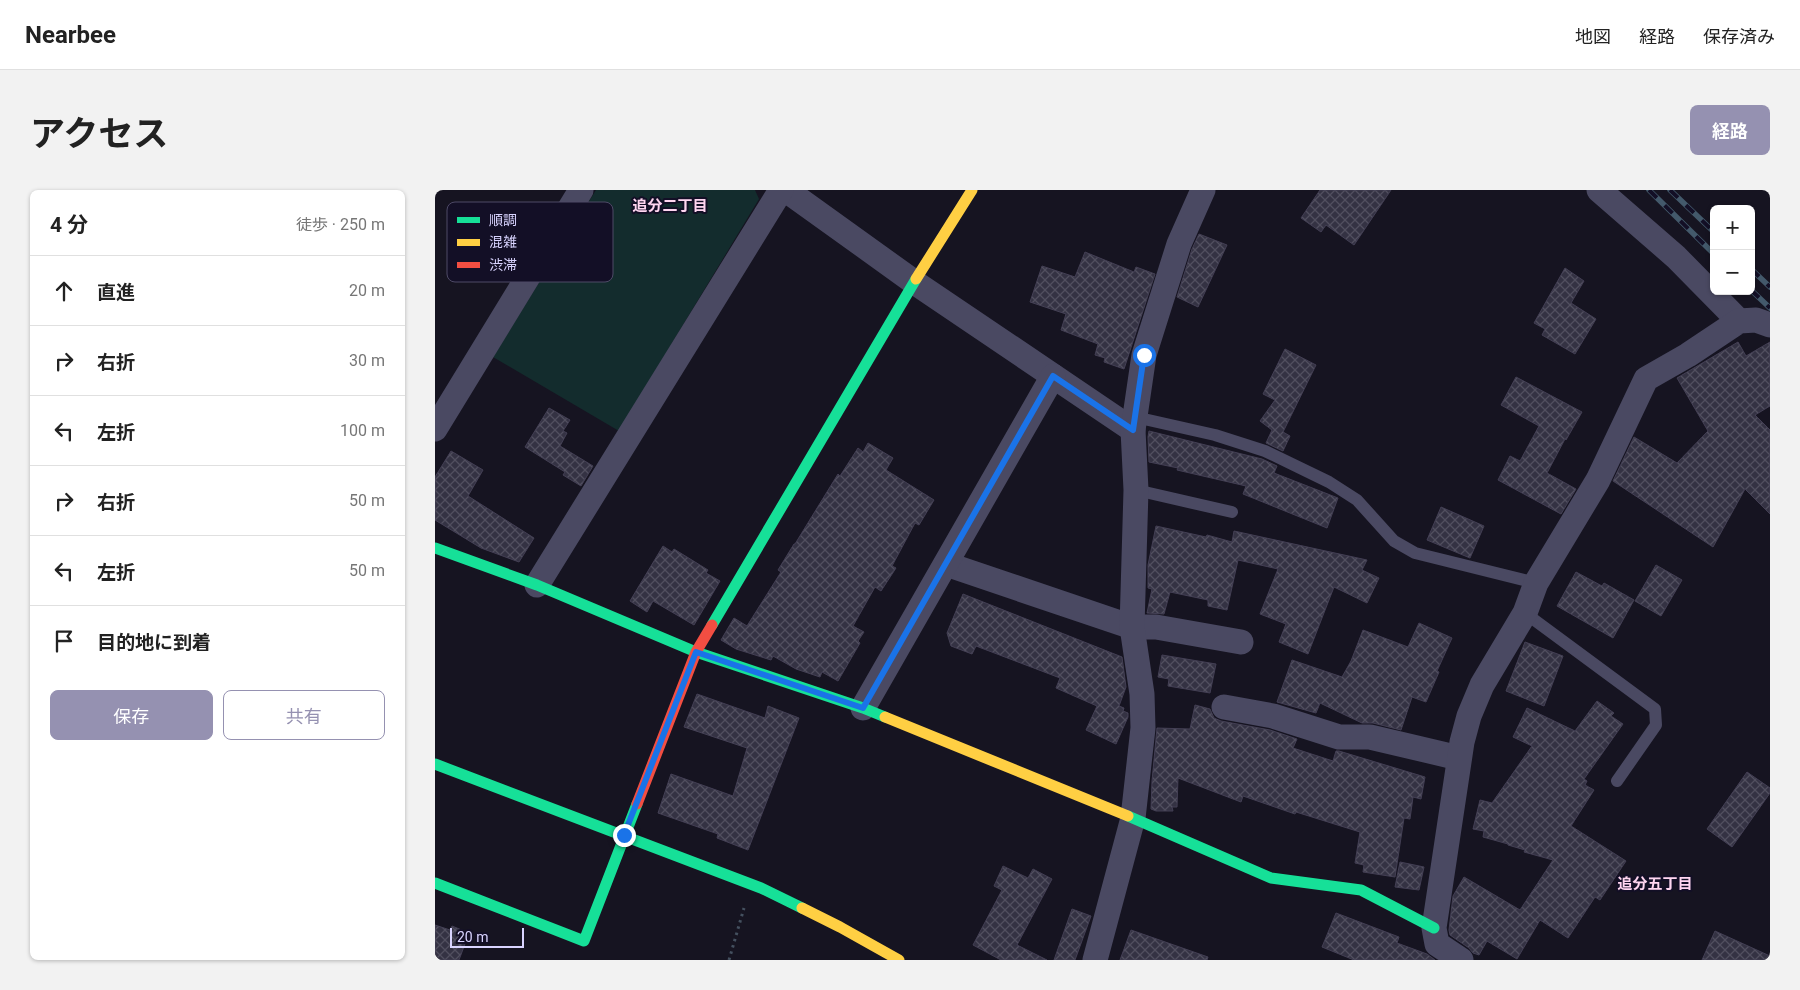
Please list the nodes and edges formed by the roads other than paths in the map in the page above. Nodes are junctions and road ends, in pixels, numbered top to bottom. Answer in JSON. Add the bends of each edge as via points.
{"nodes":[{"id":1,"x":581,"y":190,"type":"edge"},
{"id":2,"x":781,"y":190,"type":"edge"},
{"id":3,"x":786,"y":190,"type":"edge"},
{"id":4,"x":972,"y":190,"type":"edge"},
{"id":5,"x":1203,"y":190,"type":"edge"},
{"id":6,"x":1599,"y":190,"type":"edge"},
{"id":7,"x":574,"y":202,"type":"edge"},
{"id":8,"x":525,"y":282,"type":"edge"},
{"id":9,"x":914,"y":282,"type":"junction"},
{"id":10,"x":1739,"y":321,"type":"junction"},
{"id":11,"x":1770,"y":325,"type":"edge"},
{"id":12,"x":1053,"y":376,"type":"junction"},
{"id":13,"x":1134,"y":423,"type":"junction"},
{"id":14,"x":435,"y":429,"type":"edge"},
{"id":15,"x":1136,"y":490,"type":"junction"},
{"id":16,"x":1232,"y":512,"type":"dead end"},
{"id":17,"x":435,"y":548,"type":"edge"},
{"id":18,"x":945,"y":564,"type":"junction"},
{"id":19,"x":1536,"y":583,"type":"junction"},
{"id":20,"x":537,"y":585,"type":"junction"},
{"id":21,"x":1525,"y":613,"type":"junction"},
{"id":22,"x":1132,"y":627,"type":"junction"},
{"id":23,"x":1241,"y":642,"type":"dead end"},
{"id":24,"x":696,"y":652,"type":"junction"},
{"id":25,"x":1224,"y":707,"type":"dead end"},
{"id":26,"x":863,"y":708,"type":"junction"},
{"id":27,"x":1459,"y":758,"type":"junction"},
{"id":28,"x":435,"y":764,"type":"edge"},
{"id":29,"x":1617,"y":781,"type":"dead end"},
{"id":30,"x":1133,"y":818,"type":"junction"},
{"id":31,"x":624,"y":835,"type":"junction"},
{"id":32,"x":435,"y":883,"type":"edge"},
{"id":33,"x":1434,"y":928,"type":"junction"},
{"id":34,"x":899,"y":960,"type":"edge"},
{"id":35,"x":1095,"y":960,"type":"edge"},
{"id":36,"x":1461,"y":960,"type":"edge"}],
"edges":[{"from":1,"to":7,"type":"street"},
{"from":2,"to":20,"type":"street"},
{"from":3,"to":9,"type":"street"},
{"from":4,"to":9,"type":"street"},
{"from":5,"to":13,"type":"street","via":[[1179,244],[1144,355]]},
{"from":6,"to":10,"type":"street","via":[[1676,257]]},
{"from":8,"to":14,"type":"street"},
{"from":9,"to":12,"type":"street"},
{"from":9,"to":24,"type":"street"},
{"from":10,"to":11,"type":"street","via":[[1755,320]]},
{"from":10,"to":19,"type":"street","via":[[1646,379],[1598,480]]},
{"from":12,"to":13,"type":"street"},
{"from":12,"to":18,"type":"street"},
{"from":13,"to":15,"type":"street"},
{"from":13,"to":19,"type":"lane","via":[[1215,435],[1265,451],[1329,482],[1357,500],[1395,541],[1415,553]]},
{"from":15,"to":16,"type":"lane"},
{"from":15,"to":22,"type":"street"},
{"from":17,"to":20,"type":"street"},
{"from":18,"to":22,"type":"street"},
{"from":18,"to":26,"type":"street"},
{"from":19,"to":21,"type":"street"},
{"from":20,"to":24,"type":"street"},
{"from":21,"to":27,"type":"street","via":[[1482,685],[1469,716]]},
{"from":21,"to":29,"type":"lane","via":[[1655,709],[1656,725]]},
{"from":22,"to":23,"type":"street","via":[[1156,627]]},
{"from":22,"to":30,"type":"street","via":[[1142,694],[1143,728]]},
{"from":24,"to":26,"type":"street"},
{"from":24,"to":31,"type":"street"},
{"from":25,"to":27,"type":"street","via":[[1273,716],[1339,737],[1369,737]]},
{"from":26,"to":30,"type":"street"},
{"from":27,"to":33,"type":"street"},
{"from":28,"to":31,"type":"street"},
{"from":30,"to":33,"type":"street","via":[[1271,878],[1361,890]]},
{"from":30,"to":35,"type":"street"},
{"from":31,"to":32,"type":"street","via":[[584,941]]},
{"from":31,"to":34,"type":"street","via":[[761,888]]},
{"from":33,"to":36,"type":"street","via":[[1437,944]]}]}
